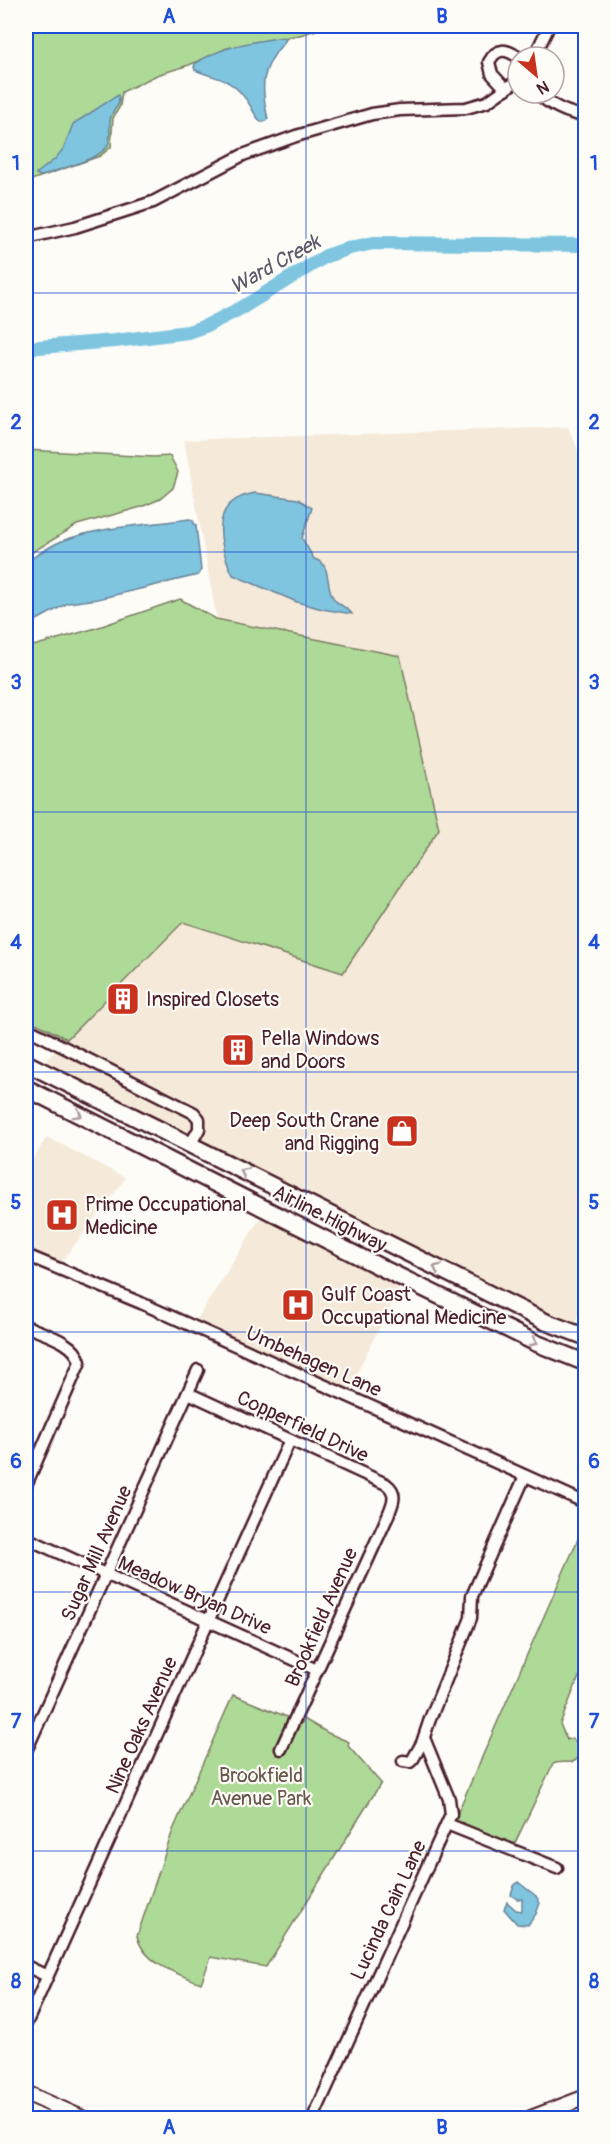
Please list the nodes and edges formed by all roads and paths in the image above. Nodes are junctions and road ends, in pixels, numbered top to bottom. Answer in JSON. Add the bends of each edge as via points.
{"nodes":[{"id":1,"x":549,"y":26,"type":"edge"},
{"id":2,"x":540,"y":45,"type":"edge"},
{"id":3,"x":506,"y":51,"type":"edge"},
{"id":4,"x":506,"y":89,"type":"joint"},
{"id":5,"x":555,"y":105,"type":"edge"},
{"id":6,"x":585,"y":116,"type":"edge"},
{"id":7,"x":26,"y":238,"type":"edge"},
{"id":8,"x":26,"y":1028,"type":"edge"},
{"id":9,"x":26,"y":1063,"type":"edge"},
{"id":10,"x":26,"y":1088,"type":"edge"},
{"id":11,"x":190,"y":1145,"type":"junction"},
{"id":12,"x":235,"y":1193,"type":"junction"},
{"id":13,"x":399,"y":1249,"type":"junction"},
{"id":14,"x":26,"y":1255,"type":"edge"},
{"id":15,"x":26,"y":1326,"type":"edge"},
{"id":16,"x":585,"y":1337,"type":"edge"},
{"id":17,"x":585,"y":1363,"type":"edge"},
{"id":18,"x":198,"y":1370,"type":"dead end"},
{"id":19,"x":188,"y":1393,"type":"junction"},
{"id":20,"x":290,"y":1440,"type":"junction"},
{"id":21,"x":525,"y":1476,"type":"junction"},
{"id":22,"x":26,"y":1485,"type":"edge"},
{"id":23,"x":394,"y":1500,"type":"joint"},
{"id":24,"x":585,"y":1503,"type":"edge"},
{"id":25,"x":26,"y":1538,"type":"edge"},
{"id":26,"x":106,"y":1575,"type":"junction"},
{"id":27,"x":208,"y":1621,"type":"junction"},
{"id":28,"x":317,"y":1670,"type":"junction"},
{"id":29,"x":424,"y":1738,"type":"junction"},
{"id":30,"x":281,"y":1749,"type":"dead end"},
{"id":31,"x":26,"y":1751,"type":"edge"},
{"id":32,"x":403,"y":1761,"type":"dead end"},
{"id":33,"x":447,"y":1824,"type":"junction"},
{"id":34,"x":557,"y":1868,"type":"dead end"},
{"id":35,"x":26,"y":1966,"type":"edge"},
{"id":36,"x":47,"y":1976,"type":"junction"},
{"id":37,"x":26,"y":2024,"type":"edge"},
{"id":38,"x":26,"y":2035,"type":"edge"},
{"id":39,"x":26,"y":2093,"type":"edge"},
{"id":40,"x":585,"y":2097,"type":"edge"},
{"id":41,"x":82,"y":2118,"type":"edge"},
{"id":42,"x":313,"y":2118,"type":"edge"},
{"id":43,"x":531,"y":2118,"type":"edge"}],
"edges":[{"from":1,"to":2,"type":"street"},
{"from":3,"to":4,"type":"street","via":[[496,51],[490,59],[492,74]]},
{"from":4,"to":7,"type":"street","via":[[487,102],[466,108],[372,114],[296,136],[243,155],[153,202]]},
{"from":5,"to":6,"type":"street"},
{"from":8,"to":11,"type":"street","via":[[194,1113],[199,1129]]},
{"from":9,"to":11,"type":"highway","name":"Airline Highway"},
{"from":10,"to":12,"type":"highway","name":"Airline Highway","one_way":true},
{"from":13,"to":11,"type":"highway","name":"Airline Highway","one_way":true},
{"from":12,"to":13,"type":"highway","via":[[286,1211],[384,1260],[393,1260]]},
{"from":12,"to":17,"type":"highway","name":"Airline Highway","one_way":true,"via":[[518,1334]]},
{"from":16,"to":13,"type":"highway","name":"Airline Highway","one_way":true,"via":[[546,1322]]},
{"from":14,"to":21,"type":"street","name":"Umbehagen Lane"},
{"from":15,"to":22,"type":"street","via":[[74,1349],[80,1362]]},
{"from":18,"to":19,"type":"street","name":"Sugar Mill Avenue"},
{"from":19,"to":20,"type":"street","name":"Copperfield Drive"},
{"from":19,"to":26,"type":"street","name":"Sugar Mill Avenue"},
{"from":20,"to":23,"type":"street","name":"Copperfield Drive","via":[[386,1484]]},
{"from":20,"to":27,"type":"street","name":"Nine Oaks Avenue"},
{"from":21,"to":24,"type":"street","name":"Umbehagen Lane"},
{"from":21,"to":29,"type":"street","via":[[472,1596],[471,1618]]},
{"from":23,"to":28,"type":"street","name":"Brookfield Avenue"},
{"from":25,"to":26,"type":"street","name":"Meadow Bryan Drive"},
{"from":26,"to":27,"type":"street","name":"Meadow Bryan Drive"},
{"from":26,"to":31,"type":"street","name":"Sugar Mill Avenue"},
{"from":27,"to":28,"type":"street","name":"Meadow Bryan Drive"},
{"from":27,"to":36,"type":"street","name":"Nine Oaks Avenue"},
{"from":28,"to":30,"type":"street","name":"Brookfield Avenue"},
{"from":29,"to":32,"type":"street","via":[[413,1760]]},
{"from":29,"to":33,"type":"street","via":[[449,1798],[451,1814]]},
{"from":33,"to":34,"type":"street","name":"Lucinda Cain Lane"},
{"from":33,"to":42,"type":"street","name":"Lucinda Cain Lane"},
{"from":35,"to":36,"type":"street"},
{"from":36,"to":37,"type":"street","name":"Nine Oaks Avenue"},
{"from":37,"to":38,"type":"street","name":"Nine Oaks Avenue"},
{"from":39,"to":41,"type":"main road"},
{"from":40,"to":43,"type":"main road"}]}
